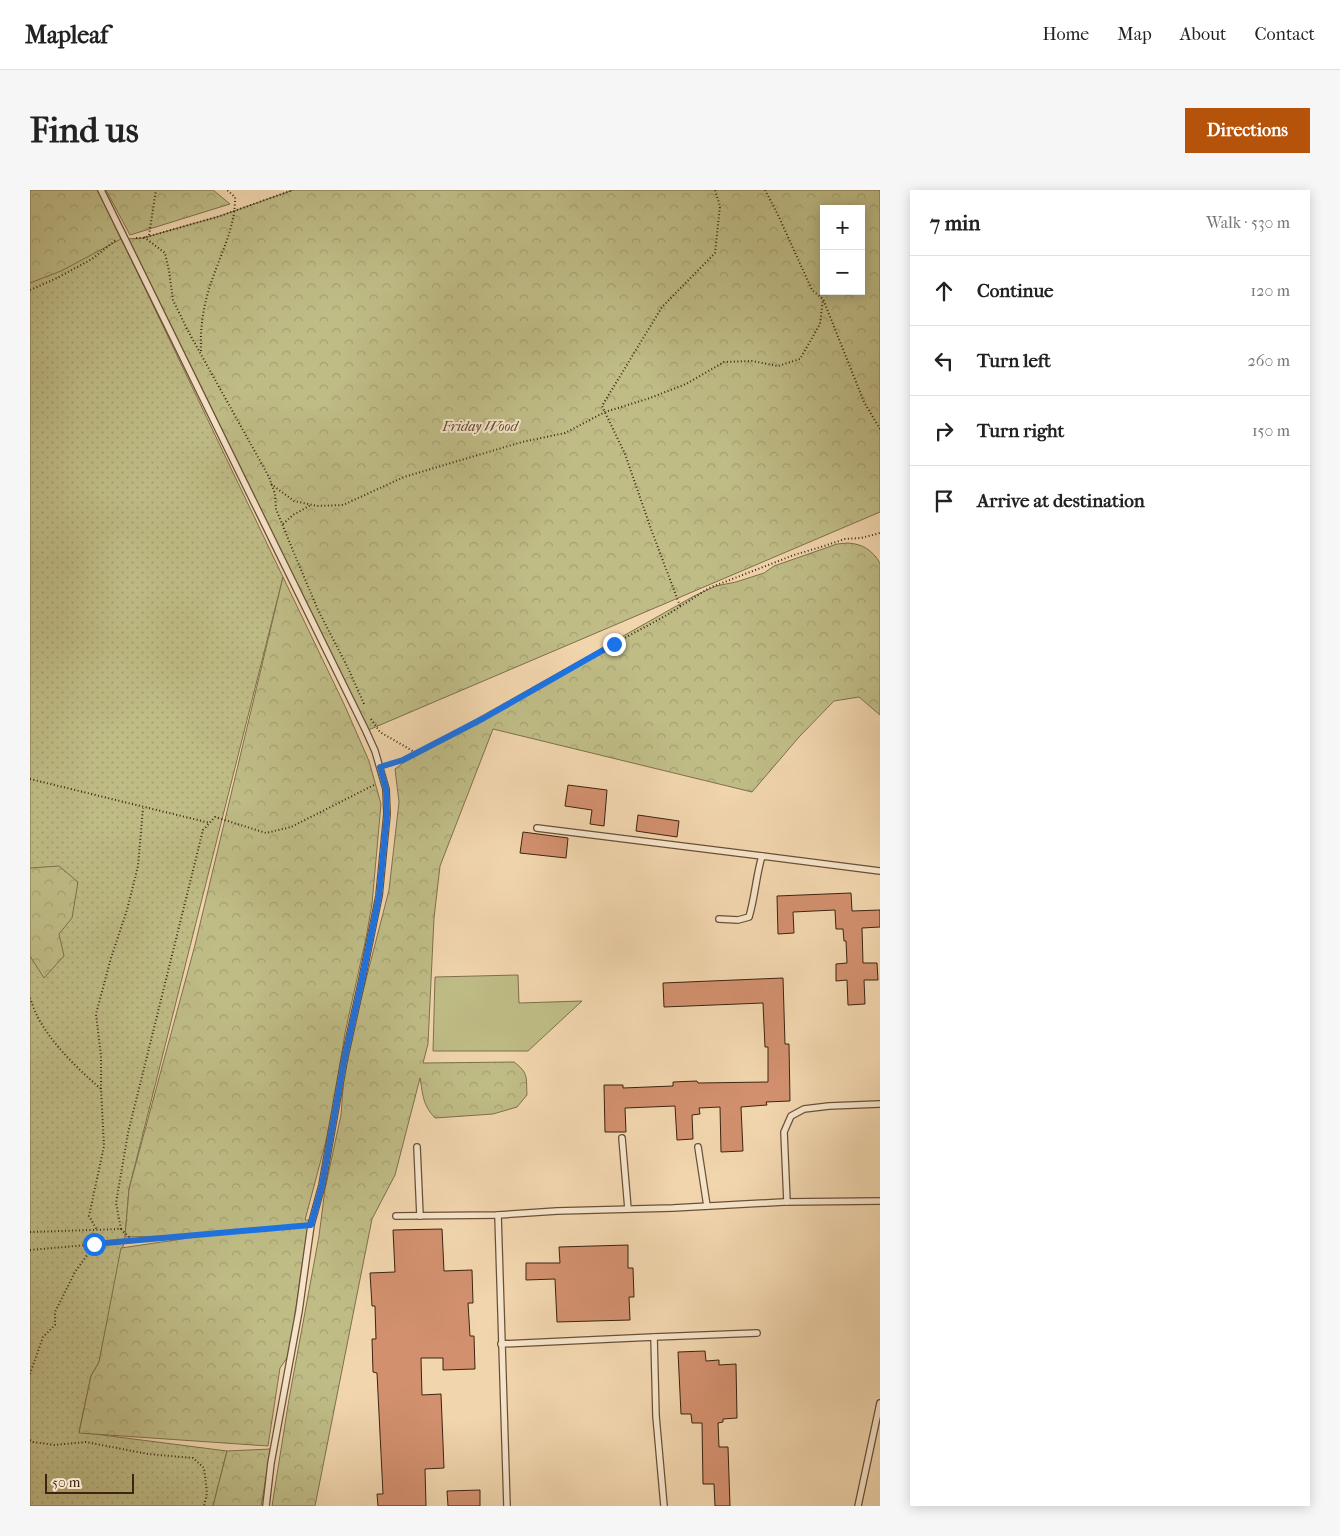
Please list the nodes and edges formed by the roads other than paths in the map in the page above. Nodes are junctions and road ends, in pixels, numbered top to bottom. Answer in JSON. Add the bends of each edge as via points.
{"nodes":[{"id":1,"x":101,"y":190,"type":"edge"},
{"id":2,"x":537,"y":828,"type":"dead end"},
{"id":3,"x":762,"y":856,"type":"junction"},
{"id":4,"x":880,"y":871,"type":"edge"},
{"id":5,"x":719,"y":919,"type":"dead end"},
{"id":6,"x":880,"y":1104,"type":"edge"},
{"id":7,"x":622,"y":1138,"type":"dead end"},
{"id":8,"x":417,"y":1147,"type":"dead end"},
{"id":9,"x":698,"y":1147,"type":"dead end"},
{"id":10,"x":880,"y":1201,"type":"edge"},
{"id":11,"x":787,"y":1202,"type":"junction"},
{"id":12,"x":706,"y":1206,"type":"junction"},
{"id":13,"x":628,"y":1209,"type":"junction"},
{"id":14,"x":498,"y":1215,"type":"junction"},
{"id":15,"x":396,"y":1216,"type":"dead end"},
{"id":16,"x":420,"y":1216,"type":"junction"},
{"id":17,"x":757,"y":1334,"type":"dead end"},
{"id":18,"x":654,"y":1337,"type":"junction"},
{"id":19,"x":501,"y":1344,"type":"junction"},
{"id":20,"x":880,"y":1404,"type":"edge"},
{"id":21,"x":266,"y":1506,"type":"edge"},
{"id":22,"x":507,"y":1506,"type":"edge"},
{"id":23,"x":664,"y":1506,"type":"edge"},
{"id":24,"x":858,"y":1506,"type":"edge"}],
"edges":[{"from":1,"to":21,"type":"lane","via":[[366,731],[386,789],[387,814],[379,896],[322,1185],[311,1225]]},
{"from":2,"to":3,"type":"lane"},
{"from":3,"to":4,"type":"lane"},
{"from":3,"to":5,"type":"lane","via":[[749,918]]},
{"from":6,"to":11,"type":"lane","via":[[804,1109],[791,1116],[784,1132]]},
{"from":7,"to":13,"type":"lane"},
{"from":8,"to":16,"type":"lane"},
{"from":9,"to":12,"type":"lane"},
{"from":10,"to":11,"type":"lane"},
{"from":11,"to":12,"type":"lane"},
{"from":12,"to":13,"type":"lane"},
{"from":13,"to":14,"type":"lane"},
{"from":14,"to":16,"type":"lane"},
{"from":14,"to":19,"type":"lane"},
{"from":15,"to":16,"type":"lane"},
{"from":17,"to":18,"type":"lane"},
{"from":18,"to":19,"type":"lane"},
{"from":18,"to":23,"type":"lane","via":[[656,1416]]},
{"from":19,"to":22,"type":"lane"},
{"from":20,"to":24,"type":"lane"}]}
